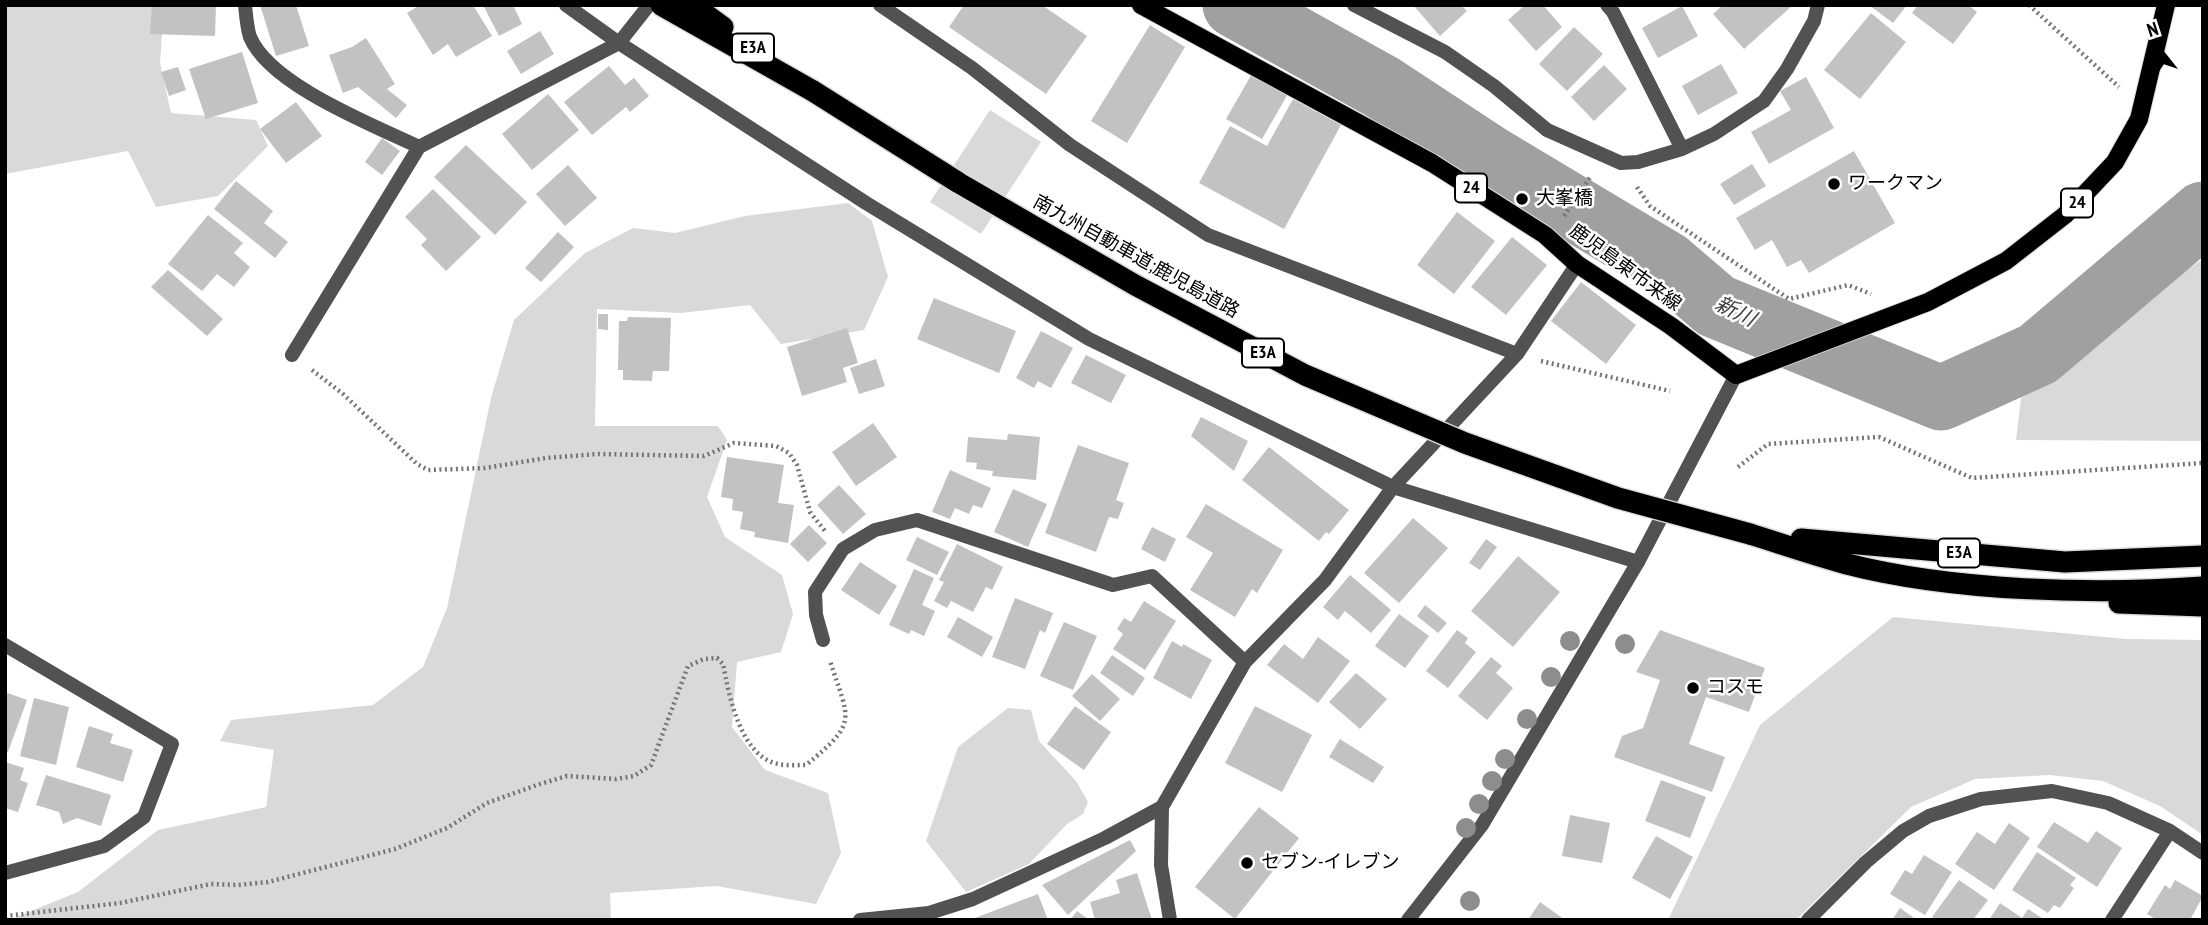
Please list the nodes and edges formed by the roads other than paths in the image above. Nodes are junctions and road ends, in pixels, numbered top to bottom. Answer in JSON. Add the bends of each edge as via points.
{"nodes":[{"id":1,"x":245,"y":5,"type":"edge"},
{"id":2,"x":566,"y":5,"type":"edge"},
{"id":3,"x":649,"y":5,"type":"edge"},
{"id":4,"x":661,"y":5,"type":"edge"},
{"id":5,"x":693,"y":5,"type":"edge"},
{"id":6,"x":880,"y":5,"type":"edge"},
{"id":7,"x":1141,"y":5,"type":"edge"},
{"id":8,"x":1354,"y":5,"type":"edge"},
{"id":9,"x":1607,"y":5,"type":"edge"},
{"id":10,"x":1818,"y":5,"type":"edge"},
{"id":11,"x":2166,"y":5,"type":"edge"},
{"id":12,"x":619,"y":43,"type":"junction"},
{"id":13,"x":813,"y":91,"type":"junction"},
{"id":14,"x":419,"y":147,"type":"junction"},
{"id":15,"x":1682,"y":149,"type":"junction"},
{"id":16,"x":1577,"y":264,"type":"junction"},
{"id":17,"x":1517,"y":354,"type":"junction"},
{"id":18,"x":292,"y":355,"type":"road end"},
{"id":19,"x":1736,"y":375,"type":"junction"},
{"id":20,"x":1393,"y":487,"type":"junction"},
{"id":21,"x":2203,"y":544,"type":"edge"},
{"id":22,"x":1850,"y":555,"type":"junction"},
{"id":23,"x":2203,"y":556,"type":"edge"},
{"id":24,"x":1638,"y":562,"type":"junction"},
{"id":25,"x":2066,"y":562,"type":"junction"},
{"id":26,"x":2203,"y":587,"type":"edge"},
{"id":27,"x":2045,"y":588,"type":"junction"},
{"id":28,"x":2203,"y":606,"type":"edge"},
{"id":29,"x":823,"y":640,"type":"road end"},
{"id":30,"x":5,"y":645,"type":"edge"},
{"id":31,"x":1245,"y":662,"type":"junction"},
{"id":32,"x":1162,"y":807,"type":"junction"},
{"id":33,"x":2170,"y":831,"type":"junction"},
{"id":34,"x":2203,"y":853,"type":"edge"},
{"id":35,"x":5,"y":873,"type":"edge"},
{"id":36,"x":860,"y":920,"type":"edge"},
{"id":37,"x":1170,"y":920,"type":"edge"},
{"id":38,"x":1408,"y":920,"type":"edge"},
{"id":39,"x":1808,"y":920,"type":"edge"},
{"id":40,"x":2112,"y":920,"type":"edge"}],
"edges":[{"from":1,"to":14,"type":"street","via":[[250,37],[266,62],[310,94]]},
{"from":2,"to":12,"type":"street"},
{"from":3,"to":12,"type":"street"},
{"from":4,"to":13,"type":"highway"},
{"from":5,"to":13,"type":"highway","name":"南九州自動車道;鹿児島道路","number":"E3A"},
{"from":6,"to":17,"type":"street","via":[[972,68],[1070,145],[1208,235]]},
{"from":7,"to":16,"type":"main road","name":"鹿児島東市来線","number":"24","via":[[1432,163],[1545,235]]},
{"from":8,"to":15,"type":"street","via":[[1445,52],[1547,130],[1621,163]]},
{"from":9,"to":15,"type":"street"},
{"from":10,"to":15,"type":"street","via":[[1814,21],[1764,101],[1714,135]]},
{"from":11,"to":19,"type":"main road","number":"24","via":[[2138,119],[2115,162],[2065,215],[2006,261],[1928,302]]},
{"from":12,"to":14,"type":"street"},
{"from":12,"to":20,"type":"street","via":[[866,203],[1089,339]]},
{"from":13,"to":22,"type":"highway","name":"南九州自動車道;鹿児島道路","number":"E3A","bridge":true,"via":[[1135,285],[1306,375],[1465,443],[1618,498]]},
{"from":14,"to":18,"type":"street"},
{"from":16,"to":17,"type":"street"},
{"from":16,"to":19,"type":"main road","name":"鹿児島東市来線","number":"24"},
{"from":17,"to":20,"type":"street"},
{"from":19,"to":24,"type":"street"},
{"from":20,"to":24,"type":"street"},
{"from":20,"to":31,"type":"street","via":[[1325,580]]},
{"from":21,"to":25,"type":"highway"},
{"from":22,"to":25,"type":"highway","name":"南九州自動車道;鹿児島道路","number":"E3A"},
{"from":22,"to":27,"type":"highway","name":"南九州自動車道;鹿児島道路","number":"E3A","via":[[1917,577]]},
{"from":23,"to":25,"type":"highway","name":"南九州自動車道;鹿児島道路","number":"E3A"},
{"from":24,"to":38,"type":"street","via":[[1482,825]]},
{"from":26,"to":27,"type":"highway","name":"南九州自動車道;鹿児島道路","number":"E3A"},
{"from":27,"to":28,"type":"highway","via":[[2110,602]]},
{"from":29,"to":31,"type":"street","via":[[815,592],[843,549],[875,530],[917,520],[1113,585],[1152,576]]},
{"from":30,"to":35,"type":"street","via":[[172,744],[144,817],[104,846]]},
{"from":31,"to":32,"type":"street"},
{"from":32,"to":36,"type":"street","via":[[974,899],[929,914]]},
{"from":32,"to":37,"type":"street","via":[[1161,865]]},
{"from":33,"to":34,"type":"street"},
{"from":33,"to":39,"type":"street","via":[[2108,803],[2053,791],[1981,799],[1929,816],[1903,831]]},
{"from":33,"to":40,"type":"street"}]}
